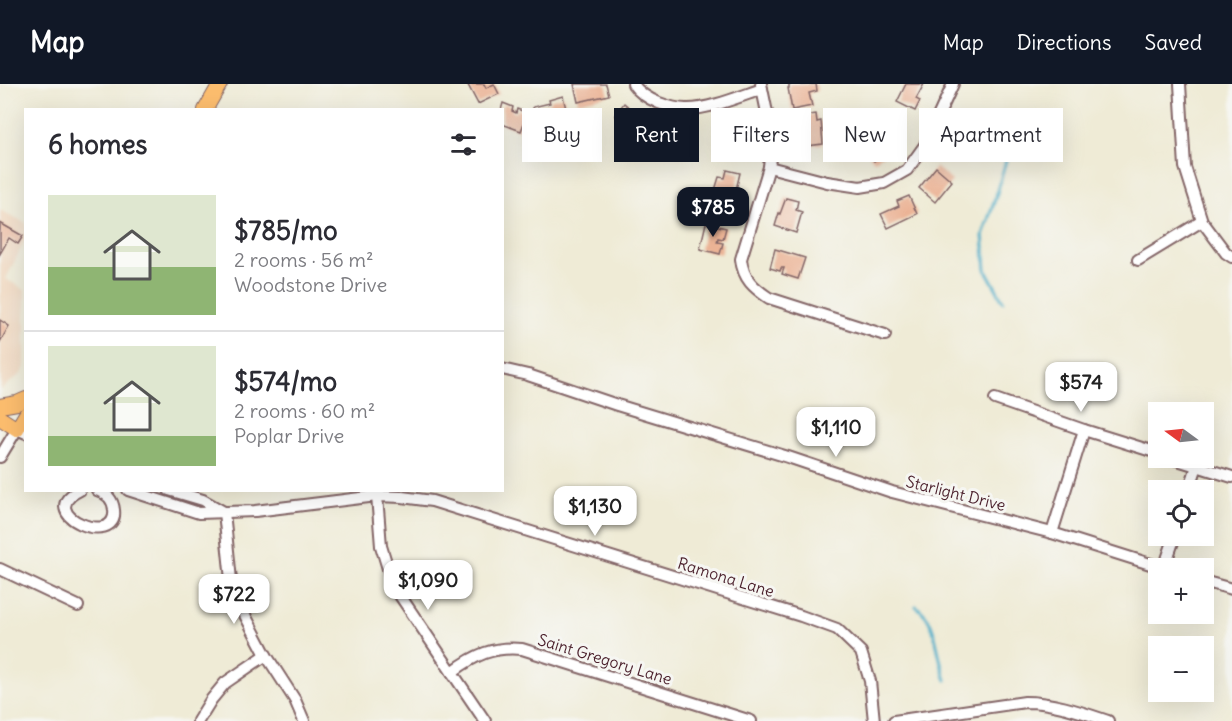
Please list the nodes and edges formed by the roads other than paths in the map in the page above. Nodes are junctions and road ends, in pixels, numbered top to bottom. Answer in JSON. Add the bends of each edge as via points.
{"nodes":[{"id":1,"x":220,"y":84,"type":"edge"},
{"id":2,"x":633,"y":84,"type":"edge"},
{"id":3,"x":953,"y":84,"type":"edge"},
{"id":4,"x":1180,"y":84,"type":"edge"},
{"id":5,"x":762,"y":87,"type":"edge"},
{"id":6,"x":206,"y":108,"type":"edge"},
{"id":7,"x":769,"y":167,"type":"junction"},
{"id":8,"x":1202,"y":221,"type":"junction"},
{"id":9,"x":1232,"y":257,"type":"edge"},
{"id":10,"x":1138,"y":260,"type":"dead end"},
{"id":11,"x":885,"y":335,"type":"dead end"},
{"id":12,"x":504,"y":369,"type":"edge"},
{"id":13,"x":994,"y":399,"type":"dead end"},
{"id":14,"x":24,"y":400,"type":"edge"},
{"id":15,"x":0,"y":406,"type":"edge"},
{"id":16,"x":0,"y":418,"type":"edge"},
{"id":17,"x":1084,"y":430,"type":"junction"},
{"id":18,"x":22,"y":433,"type":"edge"},
{"id":19,"x":1148,"y":450,"type":"edge"},
{"id":20,"x":0,"y":457,"type":"edge"},
{"id":21,"x":1203,"y":468,"type":"edge"},
{"id":22,"x":1232,"y":477,"type":"edge"},
{"id":23,"x":76,"y":492,"type":"edge"},
{"id":24,"x":101,"y":492,"type":"edge"},
{"id":25,"x":134,"y":492,"type":"edge"},
{"id":26,"x":171,"y":492,"type":"edge"},
{"id":27,"x":175,"y":492,"type":"edge"},
{"id":28,"x":314,"y":492,"type":"edge"},
{"id":29,"x":377,"y":496,"type":"junction"},
{"id":30,"x":315,"y":503,"type":"junction"},
{"id":31,"x":169,"y":504,"type":"junction"},
{"id":32,"x":224,"y":512,"type":"junction"},
{"id":33,"x":1052,"y":533,"type":"junction"},
{"id":34,"x":1148,"y":563,"type":"edge"},
{"id":35,"x":0,"y":569,"type":"edge"},
{"id":36,"x":1214,"y":584,"type":"edge"},
{"id":37,"x":1232,"y":589,"type":"edge"},
{"id":38,"x":78,"y":606,"type":"dead end"},
{"id":39,"x":266,"y":655,"type":"junction"},
{"id":40,"x":452,"y":672,"type":"junction"},
{"id":41,"x":198,"y":721,"type":"edge"},
{"id":42,"x":304,"y":721,"type":"edge"},
{"id":43,"x":485,"y":721,"type":"edge"},
{"id":44,"x":751,"y":721,"type":"edge"},
{"id":45,"x":874,"y":721,"type":"edge"},
{"id":46,"x":894,"y":721,"type":"edge"},
{"id":47,"x":1108,"y":721,"type":"edge"}],
"edges":[{"from":1,"to":6,"type":"main road"},
{"from":2,"to":5,"type":"street","via":[[652,100],[688,109]]},
{"from":3,"to":7,"type":"street","via":[[919,154],[907,170],[884,183],[860,187]]},
{"from":4,"to":8,"type":"street","via":[[1185,167]]},
{"from":5,"to":7,"type":"street","via":[[770,127]]},
{"from":7,"to":11,"type":"street","via":[[741,259],[746,277],[769,298]]},
{"from":8,"to":9,"type":"street"},
{"from":8,"to":10,"type":"street"},
{"from":12,"to":33,"type":"street","name":"Starlight Drive","via":[[892,492]]},
{"from":13,"to":17,"type":"street"},
{"from":14,"to":15,"type":"main road"},
{"from":16,"to":18,"type":"main road"},
{"from":17,"to":19,"type":"street"},
{"from":17,"to":33,"type":"street"},
{"from":18,"to":20,"type":"street"},
{"from":21,"to":22,"type":"street"},
{"from":23,"to":24,"type":"street","via":[[66,504],[68,516],[100,528],[107,527],[115,516],[111,499]]},
{"from":25,"to":31,"type":"street","name":"Ramona Lane"},
{"from":26,"to":31,"type":"street"},
{"from":27,"to":32,"type":"street","name":"Ramona Lane","via":[[203,500]]},
{"from":28,"to":30,"type":"street"},
{"from":29,"to":30,"type":"street","name":"Ramona Lane"},
{"from":29,"to":40,"type":"street","via":[[381,546],[389,572],[399,594]]},
{"from":29,"to":45,"type":"street","name":"Ramona Lane","via":[[432,501],[837,629],[861,652],[870,681]]},
{"from":30,"to":32,"type":"street","name":"Ramona Lane"},
{"from":31,"to":32,"type":"street","name":"Ramona Lane","via":[[199,513]]},
{"from":32,"to":39,"type":"street","via":[[231,580],[237,600]]},
{"from":33,"to":34,"type":"street","name":"Starlight Drive"},
{"from":35,"to":38,"type":"street"},
{"from":36,"to":37,"type":"street"},
{"from":39,"to":41,"type":"street","via":[[225,683]]},
{"from":39,"to":42,"type":"street","via":[[296,700]]},
{"from":40,"to":43,"type":"street"},
{"from":40,"to":44,"type":"street","name":"Saint Gregory Lane","via":[[486,652],[522,649]]},
{"from":46,"to":47,"type":"street","via":[[1040,702]]}]}
